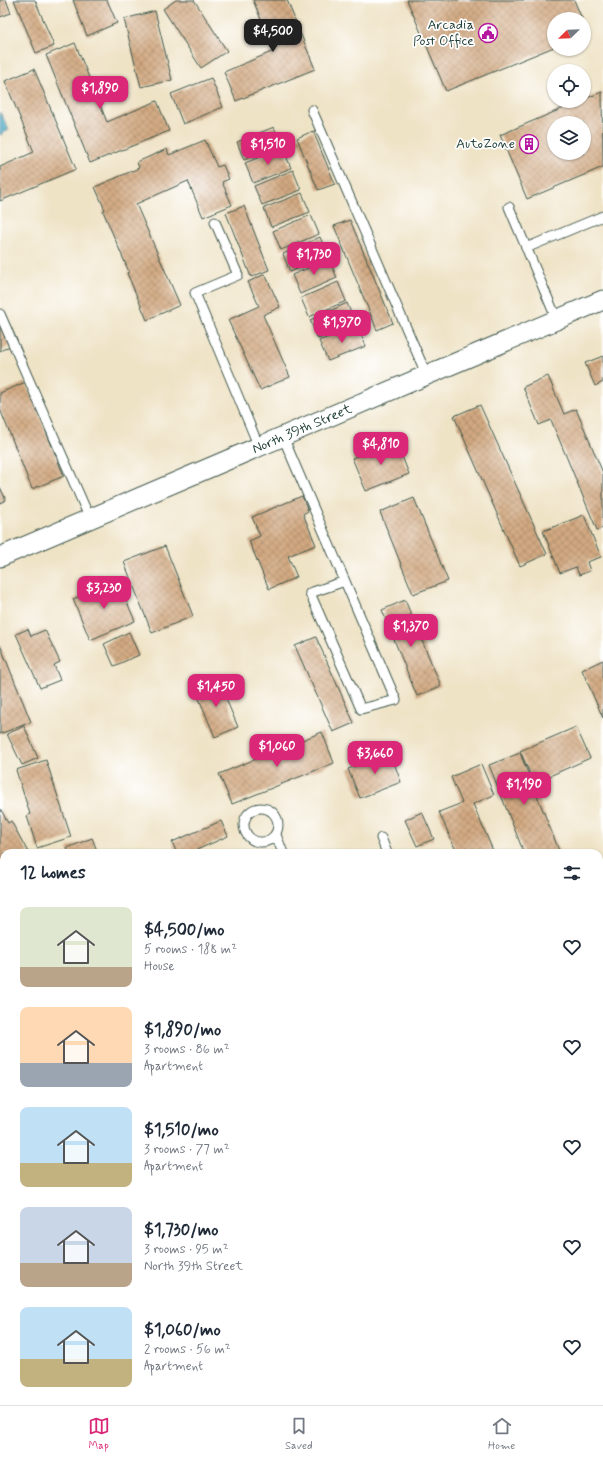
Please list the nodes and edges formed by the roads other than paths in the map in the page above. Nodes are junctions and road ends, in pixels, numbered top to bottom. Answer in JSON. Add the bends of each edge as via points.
{"nodes":[{"id":1,"x":312,"y":110,"type":"dead end"},
{"id":2,"x":509,"y":207,"type":"dead end"},
{"id":3,"x":603,"y":216,"type":"edge"},
{"id":4,"x":215,"y":222,"type":"dead end"},
{"id":5,"x":526,"y":248,"type":"junction"},
{"id":6,"x":603,"y":300,"type":"edge"},
{"id":7,"x":0,"y":314,"type":"edge"},
{"id":8,"x":557,"y":320,"type":"junction"},
{"id":9,"x":427,"y":376,"type":"junction"},
{"id":10,"x":284,"y":437,"type":"junction"},
{"id":11,"x":259,"y":447,"type":"junction"},
{"id":12,"x":90,"y":518,"type":"junction"},
{"id":13,"x":0,"y":557,"type":"edge"},
{"id":14,"x":345,"y":581,"type":"junction"},
{"id":15,"x":276,"y":835,"type":"dead end"},
{"id":16,"x":381,"y":838,"type":"dead end"},
{"id":17,"x":281,"y":849,"type":"edge"},
{"id":18,"x":385,"y":849,"type":"edge"}],
"edges":[{"from":1,"to":9,"type":"lane"},
{"from":2,"to":5,"type":"lane"},
{"from":3,"to":5,"type":"lane"},
{"from":4,"to":11,"type":"lane","via":[[238,275],[196,293]]},
{"from":5,"to":8,"type":"lane"},
{"from":6,"to":8,"type":"street","name":"North 39th Street"},
{"from":7,"to":12,"type":"lane"},
{"from":8,"to":9,"type":"street","name":"North 39th Street"},
{"from":9,"to":10,"type":"street","name":"North 39th Street"},
{"from":10,"to":11,"type":"street","name":"North 39th Street"},
{"from":10,"to":14,"type":"lane"},
{"from":11,"to":12,"type":"street","name":"North 39th Street"},
{"from":12,"to":13,"type":"street","name":"North 39th Street"},
{"from":14,"to":14,"type":"lane","via":[[363,623],[396,700],[361,709],[310,594]]},
{"from":15,"to":17,"type":"lane"},
{"from":16,"to":18,"type":"lane"}]}
